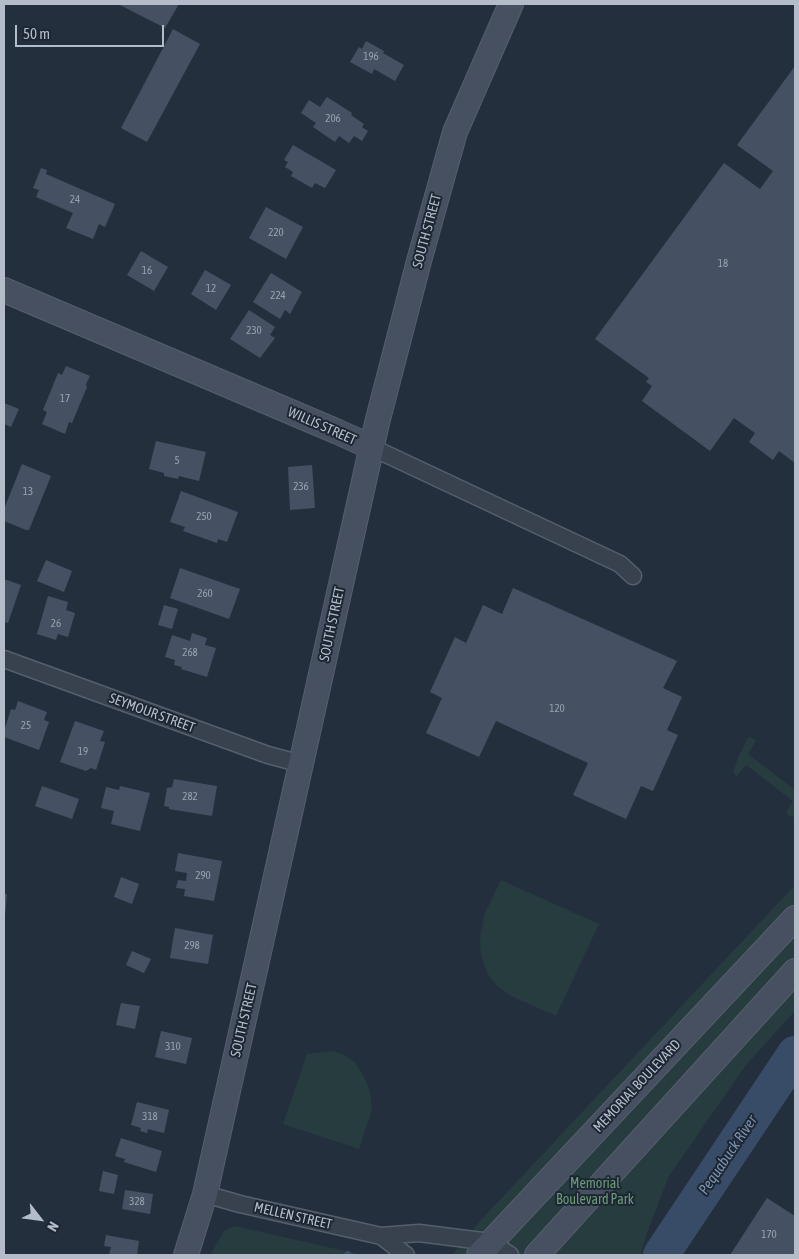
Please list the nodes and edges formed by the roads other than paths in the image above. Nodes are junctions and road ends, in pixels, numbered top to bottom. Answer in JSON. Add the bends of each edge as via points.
{"nodes":[{"id":1,"x":511,"y":4,"type":"edge"},
{"id":2,"x":4,"y":290,"type":"edge"},
{"id":3,"x":370,"y":447,"type":"junction"},
{"id":4,"x":633,"y":576,"type":"dead end"},
{"id":5,"x":4,"y":659,"type":"edge"},
{"id":6,"x":302,"y":764,"type":"junction"},
{"id":7,"x":795,"y":918,"type":"edge"},
{"id":8,"x":795,"y":972,"type":"edge"},
{"id":9,"x":205,"y":1194,"type":"junction"},
{"id":10,"x":381,"y":1236,"type":"junction"},
{"id":11,"x":484,"y":1249,"type":"edge"},
{"id":12,"x":186,"y":1255,"type":"edge"},
{"id":13,"x":406,"y":1255,"type":"edge"},
{"id":14,"x":510,"y":1255,"type":"edge"},
{"id":15,"x":537,"y":1255,"type":"edge"}],
"edges":[{"from":1,"to":3,"type":"main road","name":"SOUTH STREET","via":[[455,132]]},
{"from":2,"to":3,"type":"main road","name":"WILLIS STREET"},
{"from":3,"to":4,"type":"street","name":"WILLIS STREET","via":[[620,564]]},
{"from":3,"to":6,"type":"main road","name":"SOUTH STREET"},
{"from":5,"to":6,"type":"street","name":"SEYMOUR STREET","via":[[268,755]]},
{"from":6,"to":9,"type":"main road","name":"SOUTH STREET"},
{"from":7,"to":11,"type":"main road","name":"MEMORIAL BOULEVARD"},
{"from":8,"to":15,"type":"main road"},
{"from":9,"to":10,"type":"street","name":"MELLEN STREET"},
{"from":9,"to":12,"type":"main road","name":"SOUTH STREET"},
{"from":10,"to":11,"type":"street","name":"MELLEN STREET","via":[[419,1233]]},
{"from":10,"to":13,"type":"street","name":"MELLEN STREET"},
{"from":11,"to":14,"type":"street","name":"MELLEN STREET"}]}
